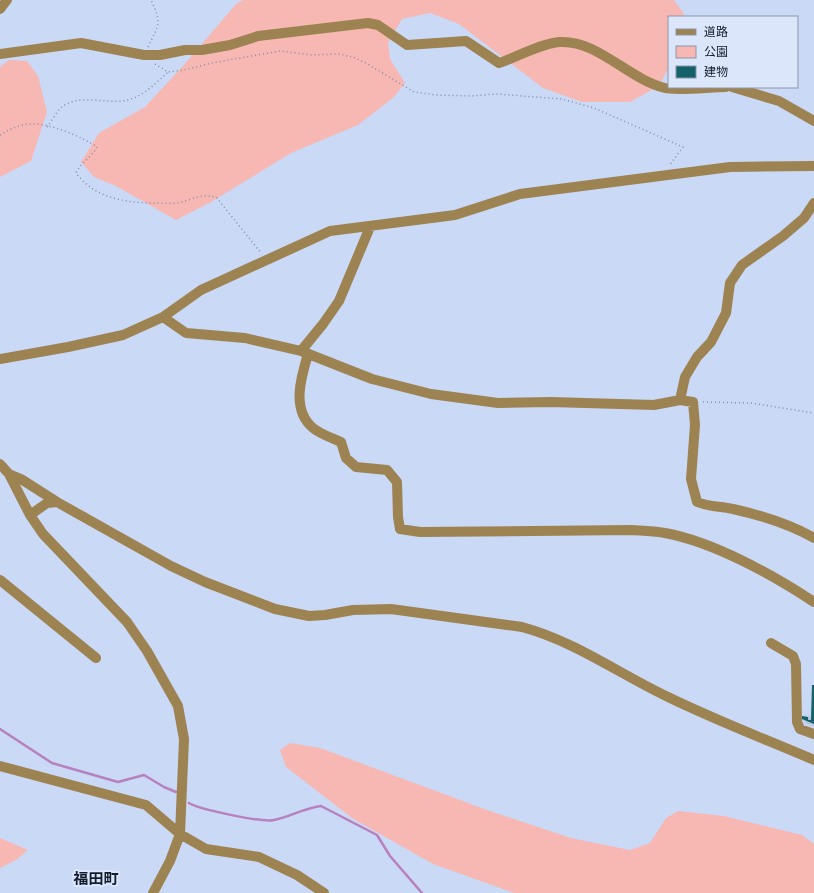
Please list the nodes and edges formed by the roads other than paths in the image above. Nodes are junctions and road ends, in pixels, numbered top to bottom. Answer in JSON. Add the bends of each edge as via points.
{"nodes":[{"id":1,"x":7,"y":0,"type":"edge"},
{"id":2,"x":0,"y":9,"type":"edge"},
{"id":3,"x":0,"y":54,"type":"edge"},
{"id":4,"x":668,"y":88,"type":"edge"},
{"id":5,"x":735,"y":88,"type":"edge"},
{"id":6,"x":814,"y":121,"type":"edge"},
{"id":7,"x":814,"y":166,"type":"edge"},
{"id":8,"x":814,"y":202,"type":"edge"},
{"id":9,"x":370,"y":227,"type":"junction"},
{"id":10,"x":163,"y":317,"type":"junction"},
{"id":11,"x":304,"y":352,"type":"junction"},
{"id":12,"x":0,"y":359,"type":"edge"},
{"id":13,"x":680,"y":400,"type":"junction"},
{"id":14,"x":0,"y":464,"type":"edge"},
{"id":15,"x":9,"y":474,"type":"junction"},
{"id":16,"x":57,"y":502,"type":"junction"},
{"id":17,"x":30,"y":515,"type":"junction"},
{"id":18,"x":814,"y":538,"type":"edge"},
{"id":19,"x":0,"y":580,"type":"edge"},
{"id":20,"x":814,"y":602,"type":"edge"},
{"id":21,"x":771,"y":643,"type":"dead end"},
{"id":22,"x":96,"y":658,"type":"dead end"},
{"id":23,"x":814,"y":734,"type":"edge"},
{"id":24,"x":814,"y":760,"type":"edge"},
{"id":25,"x":0,"y":766,"type":"edge"},
{"id":26,"x":180,"y":834,"type":"junction"},
{"id":27,"x":153,"y":893,"type":"edge"},
{"id":28,"x":324,"y":893,"type":"edge"}],
"edges":[{"from":1,"to":2,"type":"street"},
{"from":3,"to":4,"type":"street","via":[[81,43],[160,55],[230,45],[258,36],[368,23],[378,25],[407,45],[466,41],[499,63],[559,42],[574,44],[604,55],[635,76]]},
{"from":5,"to":6,"type":"street","via":[[779,101]]},
{"from":7,"to":9,"type":"street","via":[[730,167],[520,194],[455,215]]},
{"from":8,"to":13,"type":"street","via":[[804,218],[742,265],[730,283],[726,313],[711,342],[697,357],[685,377]]},
{"from":9,"to":10,"type":"street","via":[[330,231],[201,290]]},
{"from":9,"to":11,"type":"street","via":[[339,301]]},
{"from":10,"to":11,"type":"street","via":[[186,333],[245,338]]},
{"from":10,"to":12,"type":"street","via":[[123,335]]},
{"from":11,"to":13,"type":"street","via":[[372,379],[432,394],[498,403],[654,405]]},
{"from":11,"to":20,"type":"street","via":[[300,393],[303,417],[313,428],[341,442],[346,458],[356,468],[387,470],[397,482],[400,529],[420,532],[632,530],[665,533],[728,554]]},
{"from":13,"to":18,"type":"street","via":[[694,402],[691,479],[697,502],[771,520]]},
{"from":14,"to":15,"type":"street"},
{"from":15,"to":16,"type":"street"},
{"from":15,"to":17,"type":"street"},
{"from":16,"to":17,"type":"street","via":[[47,503]]},
{"from":16,"to":24,"type":"street","via":[[171,566],[276,609],[309,616],[365,609],[398,610],[522,627],[541,632],[562,640],[666,696]]},
{"from":17,"to":26,"type":"street","via":[[43,534],[127,622],[147,651],[178,706],[184,739]]},
{"from":19,"to":22,"type":"street"},
{"from":21,"to":23,"type":"street","via":[[793,656],[796,664],[797,722],[800,729]]},
{"from":25,"to":26,"type":"street","via":[[146,806]]},
{"from":26,"to":27,"type":"street","via":[[170,861]]},
{"from":26,"to":28,"type":"street","via":[[206,849],[259,857],[297,875]]}]}
